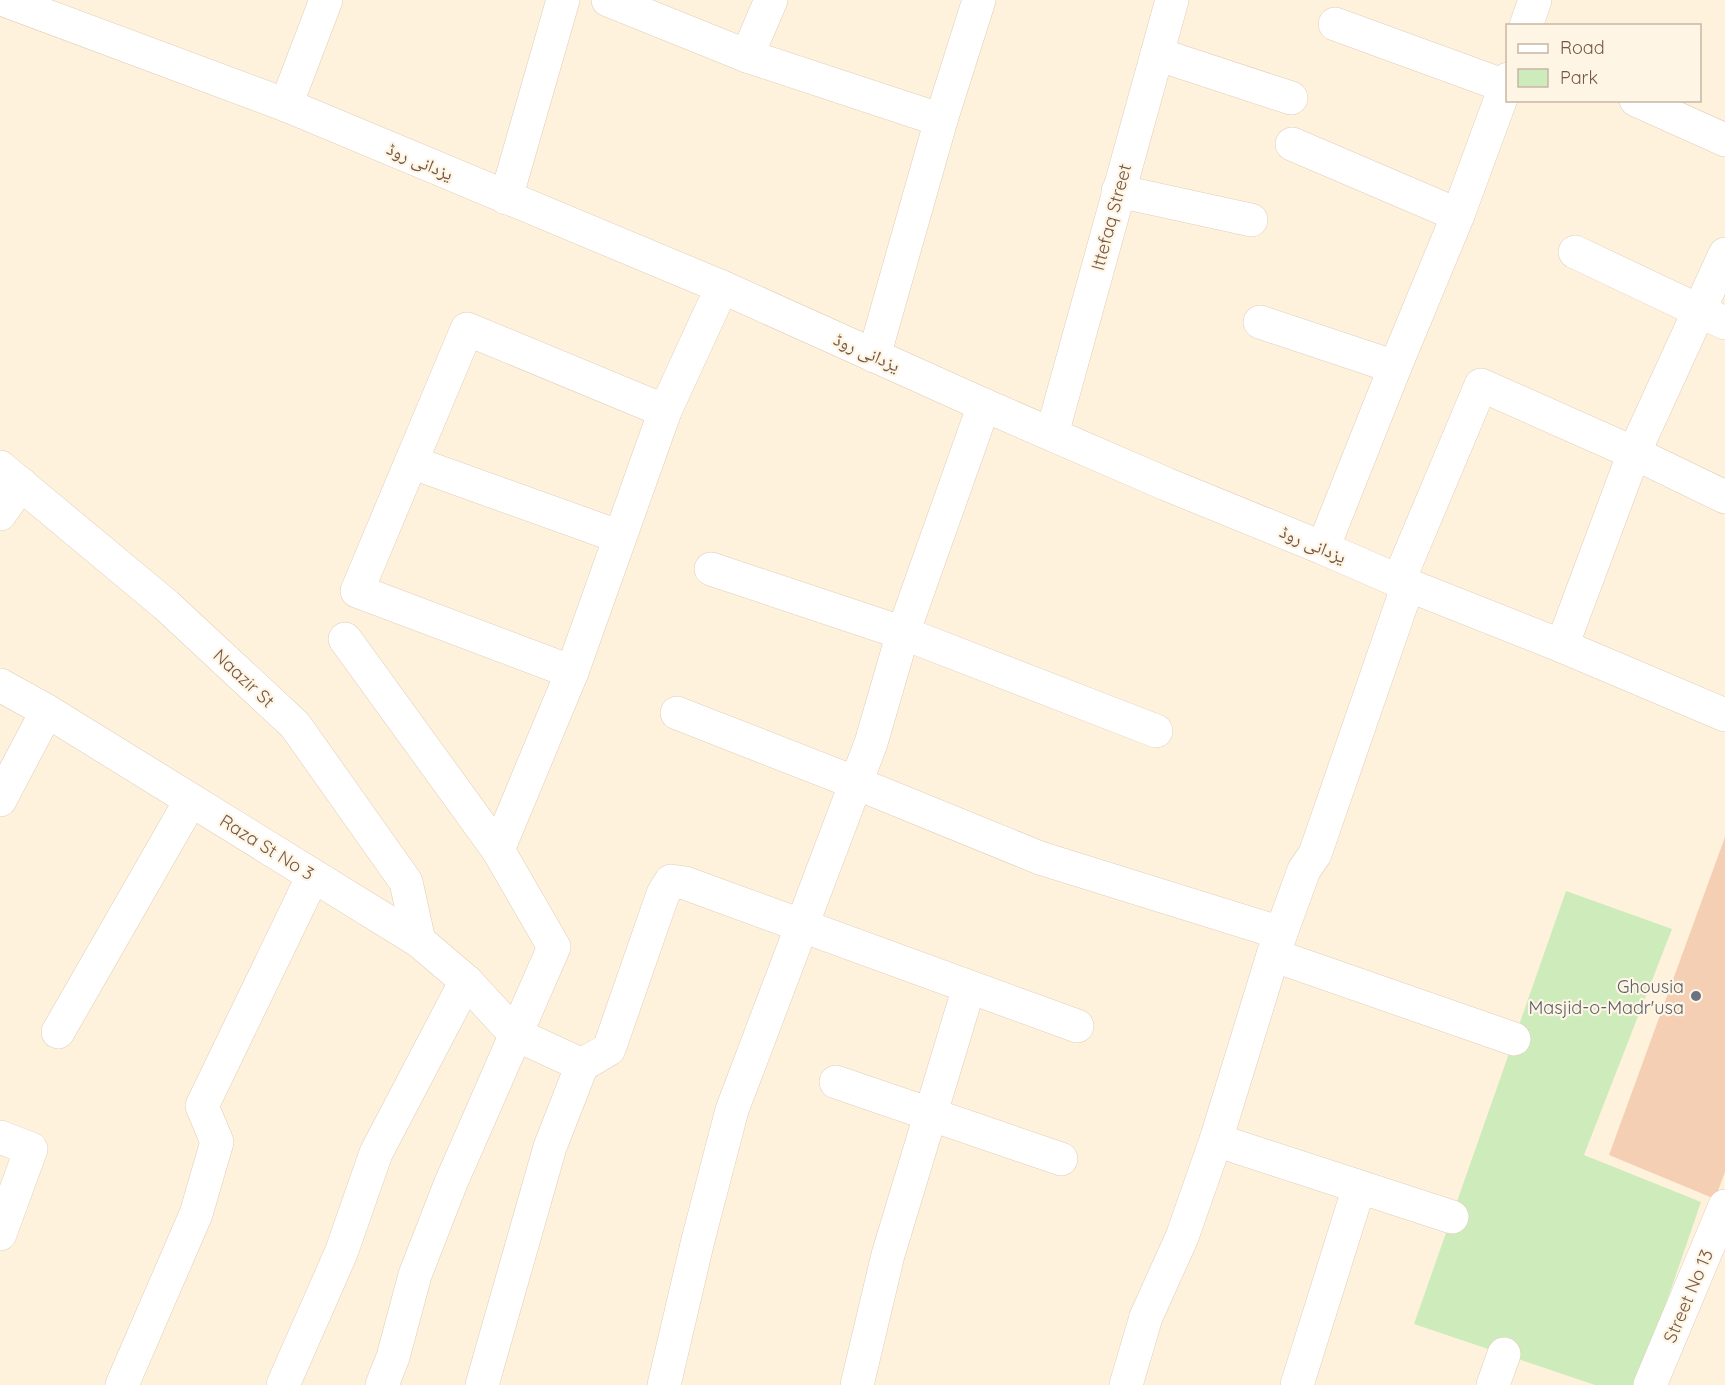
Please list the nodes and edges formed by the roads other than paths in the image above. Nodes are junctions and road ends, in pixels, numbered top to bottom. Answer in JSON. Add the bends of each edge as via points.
{"nodes":[{"id":1,"x":4,"y":0,"type":"edge"},
{"id":2,"x":326,"y":0,"type":"edge"},
{"id":3,"x":563,"y":0,"type":"edge"},
{"id":4,"x":608,"y":0,"type":"edge"},
{"id":5,"x":771,"y":0,"type":"edge"},
{"id":6,"x":979,"y":0,"type":"edge"},
{"id":7,"x":1172,"y":0,"type":"edge"},
{"id":8,"x":1535,"y":0,"type":"edge"},
{"id":9,"x":1335,"y":24,"type":"dead end"},
{"id":10,"x":1527,"y":24,"type":"edge"},
{"id":11,"x":1157,"y":54,"type":"junction"},
{"id":12,"x":747,"y":56,"type":"junction"},
{"id":13,"x":1506,"y":82,"type":"edge"},
{"id":14,"x":1291,"y":98,"type":"dead end"},
{"id":15,"x":1640,"y":102,"type":"edge"},
{"id":16,"x":286,"y":105,"type":"junction"},
{"id":17,"x":941,"y":120,"type":"junction"},
{"id":18,"x":1725,"y":140,"type":"edge"},
{"id":19,"x":1292,"y":144,"type":"dead end"},
{"id":20,"x":1118,"y":191,"type":"junction"},
{"id":21,"x":506,"y":198,"type":"junction"},
{"id":22,"x":1458,"y":215,"type":"junction"},
{"id":23,"x":1251,"y":220,"type":"dead end"},
{"id":24,"x":1575,"y":252,"type":"dead end"},
{"id":25,"x":1725,"y":254,"type":"edge"},
{"id":26,"x":722,"y":287,"type":"junction"},
{"id":27,"x":1712,"y":317,"type":"edge"},
{"id":28,"x":1260,"y":322,"type":"dead end"},
{"id":29,"x":874,"y":356,"type":"junction"},
{"id":30,"x":1395,"y":367,"type":"junction"},
{"id":31,"x":984,"y":405,"type":"junction"},
{"id":32,"x":666,"y":411,"type":"junction"},
{"id":33,"x":1052,"y":434,"type":"junction"},
{"id":34,"x":1634,"y":453,"type":"junction"},
{"id":35,"x":411,"y":462,"type":"junction"},
{"id":36,"x":10,"y":476,"type":"edge"},
{"id":37,"x":1725,"y":497,"type":"edge"},
{"id":38,"x":0,"y":514,"type":"edge"},
{"id":39,"x":620,"y":537,"type":"junction"},
{"id":40,"x":1323,"y":548,"type":"junction"},
{"id":41,"x":711,"y":569,"type":"dead end"},
{"id":42,"x":1403,"y":583,"type":"junction"},
{"id":43,"x":903,"y":633,"type":"junction"},
{"id":44,"x":345,"y":639,"type":"dead end"},
{"id":45,"x":1563,"y":646,"type":"junction"},
{"id":46,"x":572,"y":672,"type":"junction"},
{"id":47,"x":0,"y":684,"type":"edge"},
{"id":48,"x":47,"y":711,"type":"junction"},
{"id":49,"x":677,"y":713,"type":"dead end"},
{"id":50,"x":1725,"y":715,"type":"edge"},
{"id":51,"x":1156,"y":731,"type":"dead end"},
{"id":52,"x":856,"y":783,"type":"junction"},
{"id":53,"x":0,"y":800,"type":"edge"},
{"id":54,"x":191,"y":800,"type":"junction"},
{"id":55,"x":498,"y":850,"type":"junction"},
{"id":56,"x":313,"y":876,"type":"junction"},
{"id":57,"x":801,"y":926,"type":"junction"},
{"id":58,"x":419,"y":941,"type":"junction"},
{"id":59,"x":1277,"y":944,"type":"junction"},
{"id":60,"x":466,"y":981,"type":"junction"},
{"id":61,"x":969,"y":987,"type":"junction"},
{"id":62,"x":1077,"y":1026,"type":"dead end"},
{"id":63,"x":58,"y":1032,"type":"dead end"},
{"id":64,"x":515,"y":1034,"type":"junction"},
{"id":65,"x":1514,"y":1039,"type":"dead end"},
{"id":66,"x":582,"y":1065,"type":"junction"},
{"id":67,"x":836,"y":1082,"type":"dead end"},
{"id":68,"x":930,"y":1114,"type":"junction"},
{"id":69,"x":0,"y":1137,"type":"edge"},
{"id":70,"x":1216,"y":1140,"type":"junction"},
{"id":71,"x":1061,"y":1159,"type":"dead end"},
{"id":72,"x":1359,"y":1187,"type":"junction"},
{"id":73,"x":1725,"y":1206,"type":"edge"},
{"id":74,"x":1452,"y":1217,"type":"dead end"},
{"id":75,"x":0,"y":1234,"type":"edge"},
{"id":76,"x":1504,"y":1354,"type":"dead end"},
{"id":77,"x":122,"y":1385,"type":"edge"},
{"id":78,"x":283,"y":1385,"type":"edge"},
{"id":79,"x":382,"y":1385,"type":"edge"},
{"id":80,"x":482,"y":1385,"type":"edge"},
{"id":81,"x":664,"y":1385,"type":"edge"},
{"id":82,"x":857,"y":1385,"type":"edge"},
{"id":83,"x":1126,"y":1385,"type":"edge"},
{"id":84,"x":1297,"y":1385,"type":"edge"},
{"id":85,"x":1493,"y":1385,"type":"edge"},
{"id":86,"x":1650,"y":1385,"type":"edge"}],
"edges":[{"from":1,"to":16,"type":"street","name":"یزدانی روڈ"},
{"from":2,"to":16,"type":"street"},
{"from":3,"to":21,"type":"street"},
{"from":4,"to":12,"type":"street"},
{"from":5,"to":12,"type":"street"},
{"from":6,"to":17,"type":"street"},
{"from":7,"to":11,"type":"street","name":"Ittefaq Street"},
{"from":8,"to":10,"type":"street"},
{"from":9,"to":13,"type":"street"},
{"from":11,"to":14,"type":"street"},
{"from":11,"to":20,"type":"street","name":"Ittefaq Street"},
{"from":12,"to":17,"type":"street"},
{"from":13,"to":22,"type":"street"},
{"from":15,"to":18,"type":"street"},
{"from":16,"to":21,"type":"street","name":"یزدانی روڈ"},
{"from":17,"to":29,"type":"street"},
{"from":19,"to":22,"type":"street"},
{"from":20,"to":23,"type":"street"},
{"from":20,"to":33,"type":"street","name":"Ittefaq Street"},
{"from":21,"to":26,"type":"street","name":"یزدانی روڈ"},
{"from":22,"to":30,"type":"street"},
{"from":24,"to":27,"type":"street"},
{"from":25,"to":27,"type":"street"},
{"from":26,"to":29,"type":"street","name":"یزدانی روڈ"},
{"from":26,"to":32,"type":"street"},
{"from":27,"to":34,"type":"street"},
{"from":28,"to":30,"type":"street"},
{"from":29,"to":31,"type":"street","name":"یزدانی روڈ"},
{"from":30,"to":40,"type":"street"},
{"from":31,"to":33,"type":"street","name":"یزدانی روڈ"},
{"from":31,"to":43,"type":"street"},
{"from":32,"to":35,"type":"street","via":[[467,329]]},
{"from":32,"to":39,"type":"street"},
{"from":33,"to":40,"type":"street","name":"یزدانی روڈ"},
{"from":34,"to":37,"type":"street"},
{"from":34,"to":42,"type":"street","via":[[1481,385]]},
{"from":34,"to":45,"type":"street"},
{"from":35,"to":39,"type":"street"},
{"from":35,"to":46,"type":"street","via":[[357,591]]},
{"from":36,"to":38,"type":"street"},
{"from":36,"to":58,"type":"street","name":"Naazir St","via":[[166,605],[295,725],[406,882]]},
{"from":39,"to":46,"type":"street"},
{"from":40,"to":42,"type":"street","name":"یزدانی روڈ"},
{"from":41,"to":43,"type":"street"},
{"from":42,"to":45,"type":"street","name":"یزدانی روڈ"},
{"from":42,"to":59,"type":"street","via":[[1315,854],[1304,870]]},
{"from":43,"to":51,"type":"street"},
{"from":43,"to":52,"type":"street"},
{"from":44,"to":55,"type":"street"},
{"from":45,"to":50,"type":"street","name":"یزدانی روڈ"},
{"from":46,"to":55,"type":"street"},
{"from":47,"to":48,"type":"street","name":"Raza St No 3"},
{"from":48,"to":53,"type":"street"},
{"from":48,"to":54,"type":"street","name":"Raza St No 3"},
{"from":49,"to":52,"type":"street"},
{"from":52,"to":57,"type":"street"},
{"from":52,"to":59,"type":"street","via":[[1040,858]]},
{"from":54,"to":56,"type":"street","name":"Raza St No 3"},
{"from":54,"to":63,"type":"street"},
{"from":55,"to":64,"type":"street","via":[[554,948]]},
{"from":56,"to":58,"type":"street","name":"Raza St No 3"},
{"from":56,"to":77,"type":"street","via":[[202,1106],[217,1142],[196,1214]]},
{"from":57,"to":61,"type":"street"},
{"from":57,"to":66,"type":"street","via":[[671,881],[663,894],[609,1049]]},
{"from":57,"to":81,"type":"street","via":[[732,1110]]},
{"from":58,"to":60,"type":"street","name":"Raza St No 3"},
{"from":59,"to":65,"type":"street"},
{"from":59,"to":70,"type":"street"},
{"from":60,"to":64,"type":"street","name":"Raza St No 3"},
{"from":60,"to":78,"type":"street","via":[[376,1153],[341,1253]]},
{"from":61,"to":62,"type":"street"},
{"from":61,"to":68,"type":"street"},
{"from":64,"to":66,"type":"street"},
{"from":64,"to":79,"type":"street","via":[[415,1275]]},
{"from":66,"to":80,"type":"street","via":[[550,1148]]},
{"from":67,"to":68,"type":"street"},
{"from":68,"to":71,"type":"street"},
{"from":68,"to":82,"type":"street","via":[[888,1255]]},
{"from":69,"to":75,"type":"street","via":[[32,1149]]},
{"from":70,"to":72,"type":"street"},
{"from":70,"to":83,"type":"street","via":[[1182,1237],[1146,1317]]},
{"from":72,"to":74,"type":"street"},
{"from":72,"to":84,"type":"street"},
{"from":73,"to":86,"type":"street","name":"Street No 13"},
{"from":76,"to":85,"type":"street"}]}
